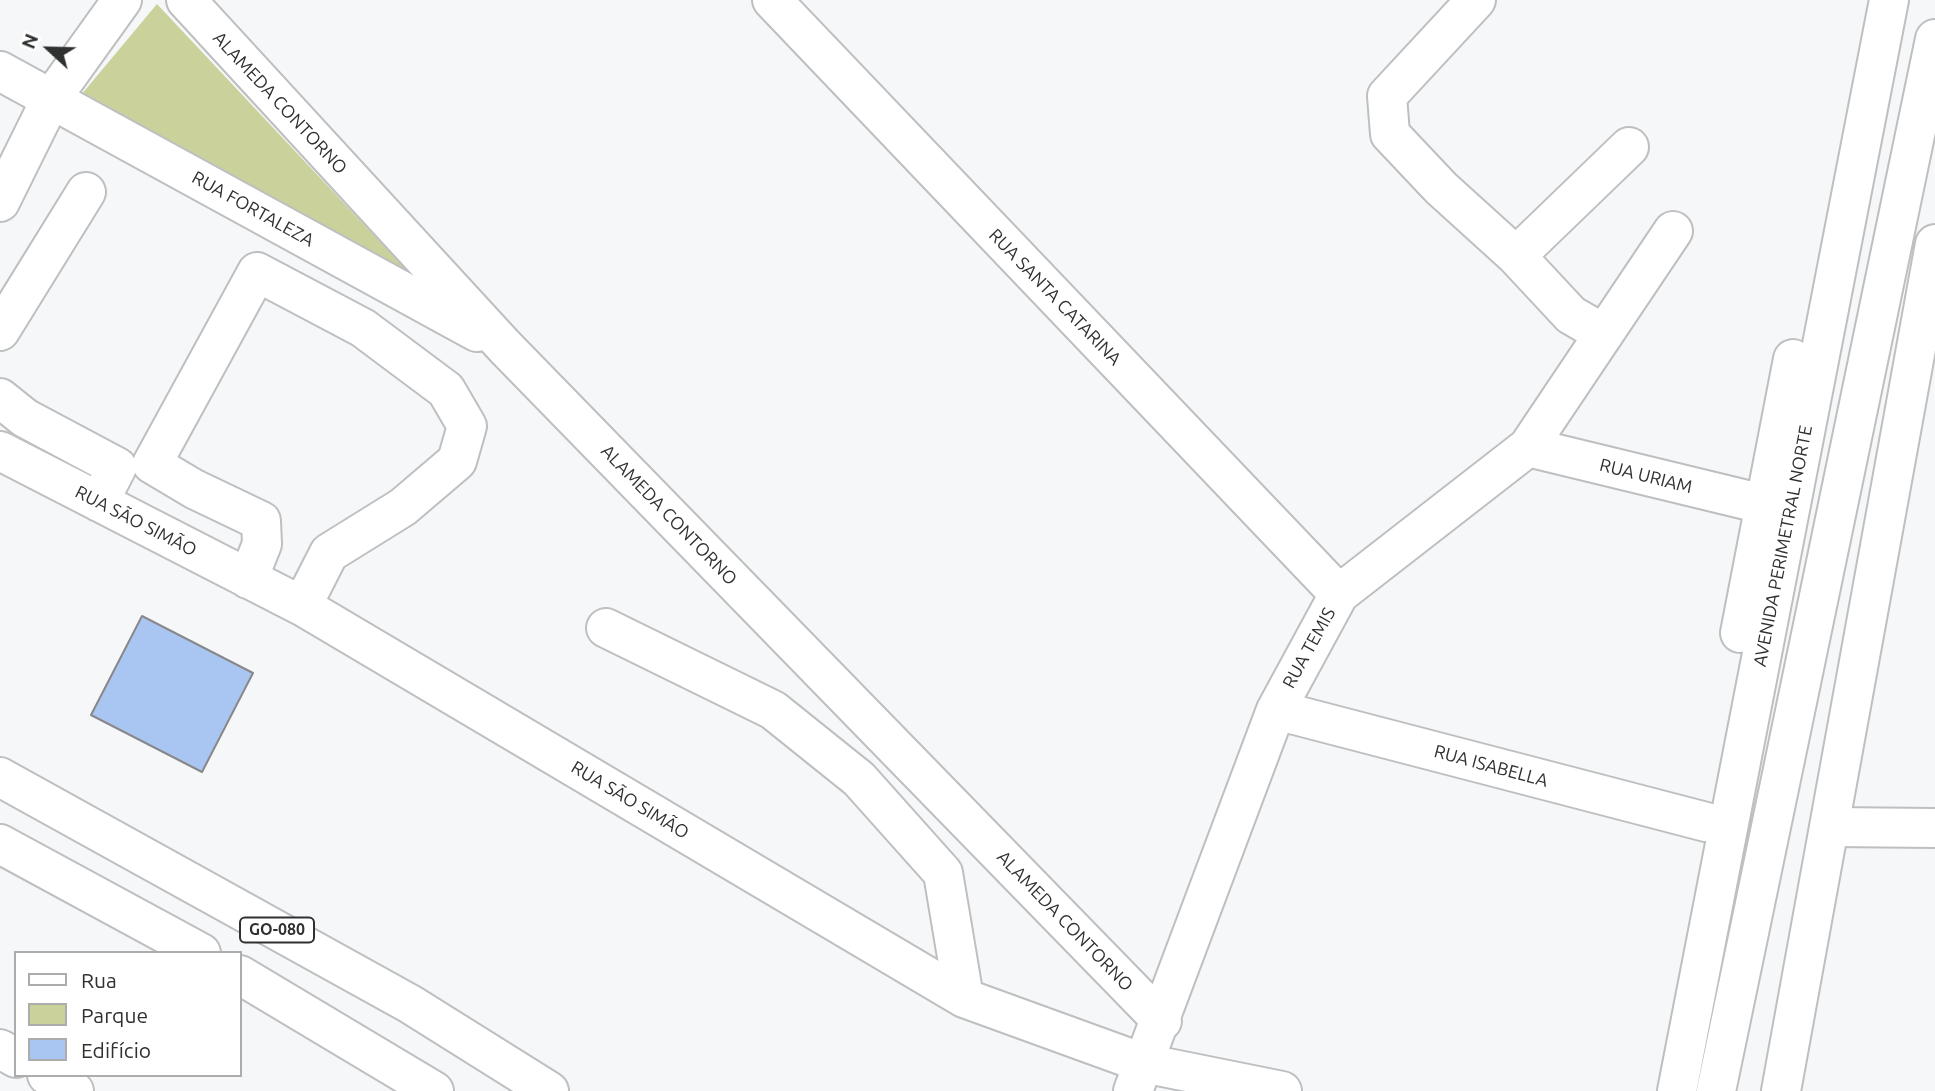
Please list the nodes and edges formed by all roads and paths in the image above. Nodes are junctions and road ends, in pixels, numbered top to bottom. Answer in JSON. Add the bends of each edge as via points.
{"nodes":[{"id":1,"x":122,"y":0,"type":"edge"},
{"id":2,"x":186,"y":0,"type":"edge"},
{"id":3,"x":772,"y":0,"type":"edge"},
{"id":4,"x":1476,"y":0,"type":"edge"},
{"id":5,"x":1867,"y":0,"type":"edge"},
{"id":6,"x":1889,"y":0,"type":"edge"},
{"id":7,"x":1935,"y":39,"type":"edge"},
{"id":8,"x":0,"y":71,"type":"edge"},
{"id":9,"x":51,"y":99,"type":"junction"},
{"id":10,"x":1629,"y":147,"type":"dead end"},
{"id":11,"x":86,"y":192,"type":"dead end"},
{"id":12,"x":0,"y":202,"type":"edge"},
{"id":13,"x":1673,"y":231,"type":"dead end"},
{"id":14,"x":1935,"y":244,"type":"edge"},
{"id":15,"x":1516,"y":256,"type":"junction"},
{"id":16,"x":0,"y":331,"type":"edge"},
{"id":17,"x":1604,"y":334,"type":"junction"},
{"id":18,"x":506,"y":347,"type":"junction"},
{"id":19,"x":0,"y":398,"type":"edge"},
{"id":20,"x":1528,"y":447,"type":"junction"},
{"id":21,"x":0,"y":451,"type":"edge"},
{"id":22,"x":99,"y":502,"type":"junction"},
{"id":23,"x":1763,"y":504,"type":"junction"},
{"id":24,"x":248,"y":579,"type":"junction"},
{"id":25,"x":1339,"y":594,"type":"junction"},
{"id":26,"x":302,"y":606,"type":"junction"},
{"id":27,"x":606,"y":628,"type":"dead end"},
{"id":28,"x":1276,"y":710,"type":"junction"},
{"id":29,"x":0,"y":778,"type":"edge"},
{"id":30,"x":1706,"y":822,"type":"junction"},
{"id":31,"x":1830,"y":827,"type":"junction"},
{"id":32,"x":1935,"y":828,"type":"edge"},
{"id":33,"x":0,"y":844,"type":"edge"},
{"id":34,"x":197,"y":951,"type":"edge"},
{"id":35,"x":242,"y":976,"type":"edge"},
{"id":36,"x":964,"y":998,"type":"junction"},
{"id":37,"x":1162,"y":1021,"type":"junction"},
{"id":38,"x":50,"y":1077,"type":"edge"},
{"id":39,"x":1138,"y":1077,"type":"edge"},
{"id":40,"x":74,"y":1091,"type":"edge"},
{"id":41,"x":434,"y":1091,"type":"edge"},
{"id":42,"x":549,"y":1091,"type":"edge"},
{"id":43,"x":1282,"y":1091,"type":"edge"},
{"id":44,"x":1659,"y":1091,"type":"edge"},
{"id":45,"x":1677,"y":1091,"type":"edge"},
{"id":46,"x":1716,"y":1091,"type":"edge"},
{"id":47,"x":1782,"y":1091,"type":"edge"}],
"edges":[{"from":1,"to":9,"type":"main road"},
{"from":2,"to":18,"type":"main road","name":"ALAMEDA CONTORNO"},
{"from":3,"to":25,"type":"main road","name":"RUA SANTA CATARINA"},
{"from":4,"to":15,"type":"main road","via":[[1387,96],[1390,134]]},
{"from":5,"to":23,"type":"main road"},
{"from":6,"to":45,"type":"main road","name":"AVENIDA PERIMETRAL NORTE"},
{"from":7,"to":46,"type":"main road"},
{"from":8,"to":9,"type":"main road","name":"RUA FORTALEZA"},
{"from":9,"to":12,"type":"main road"},
{"from":9,"to":18,"type":"main road","name":"RUA FORTALEZA"},
{"from":10,"to":15,"type":"main road"},
{"from":11,"to":16,"type":"main road"},
{"from":13,"to":17,"type":"main road","name":"RUA TEMIS"},
{"from":14,"to":31,"type":"main road"},
{"from":15,"to":17,"type":"main road","via":[[1571,315]]},
{"from":17,"to":20,"type":"main road","name":"RUA TEMIS"},
{"from":18,"to":37,"type":"main road","name":"ALAMEDA CONTORNO"},
{"from":19,"to":22,"type":"main road","via":[[25,418],[117,467]]},
{"from":20,"to":23,"type":"main road","name":"RUA URIAM"},
{"from":20,"to":25,"type":"main road","name":"RUA TEMIS"},
{"from":21,"to":22,"type":"main road","name":"RUA SÃO SIMÃO"},
{"from":22,"to":24,"type":"main road","name":"RUA SÃO SIMÃO"},
{"from":23,"to":30,"type":"main road"},
{"from":24,"to":26,"type":"main road","name":"RUA SÃO SIMÃO"},
{"from":24,"to":26,"type":"main road","via":[[262,544],[261,521],[152,464],[257,272],[374,336],[446,390],[467,426],[457,461],[403,507],[329,553]]},
{"from":25,"to":28,"type":"main road","name":"RUA TEMIS"},
{"from":26,"to":36,"type":"main road","name":"RUA SÃO SIMÃO"},
{"from":27,"to":36,"type":"main road","via":[[773,710],[859,779],[943,873]]},
{"from":28,"to":30,"type":"main road","name":"RUA ISABELLA"},
{"from":28,"to":37,"type":"main road","name":"RUA TEMIS"},
{"from":29,"to":42,"type":"main road","number":"GO-080","via":[[410,1004]]},
{"from":30,"to":44,"type":"main road"},
{"from":31,"to":32,"type":"main road"},
{"from":31,"to":47,"type":"main road"},
{"from":33,"to":34,"type":"main road"},
{"from":35,"to":41,"type":"main road"},
{"from":36,"to":39,"type":"main road","name":"RUA SÃO SIMÃO"},
{"from":37,"to":39,"type":"main road","name":"RUA TEMIS"},
{"from":38,"to":40,"type":"main road"},
{"from":39,"to":43,"type":"main road","name":"RUA SÃO SIMÃO"}]}
